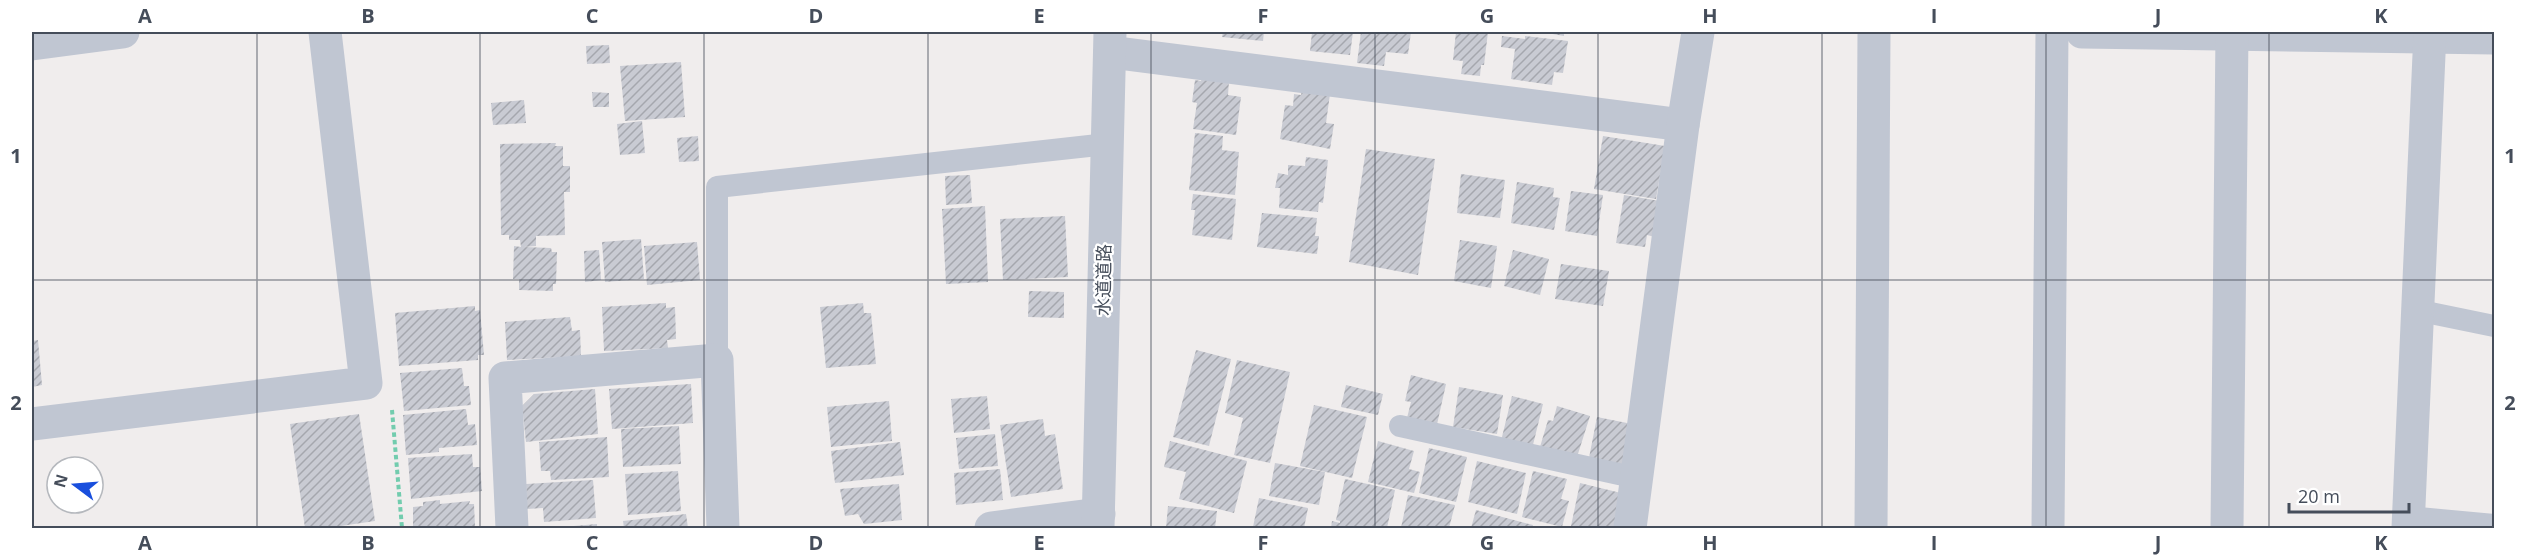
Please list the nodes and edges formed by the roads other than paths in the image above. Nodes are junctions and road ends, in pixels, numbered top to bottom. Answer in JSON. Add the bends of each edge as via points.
{"nodes":[{"id":1,"x":123,"y":32,"type":"edge"},
{"id":2,"x":326,"y":32,"type":"edge"},
{"id":3,"x":1698,"y":32,"type":"edge"},
{"id":4,"x":1874,"y":32,"type":"edge"},
{"id":5,"x":2052,"y":32,"type":"edge"},
{"id":6,"x":2082,"y":32,"type":"edge"},
{"id":7,"x":2232,"y":33,"type":"edge"},
{"id":8,"x":2430,"y":34,"type":"edge"},
{"id":9,"x":2494,"y":38,"type":"edge"},
{"id":10,"x":1110,"y":42,"type":"edge"},
{"id":11,"x":32,"y":44,"type":"edge"},
{"id":12,"x":1683,"y":125,"type":"junction"},
{"id":13,"x":1107,"y":144,"type":"junction"},
{"id":14,"x":2416,"y":310,"type":"junction"},
{"id":15,"x":2494,"y":326,"type":"edge"},
{"id":16,"x":717,"y":360,"type":"junction"},
{"id":17,"x":32,"y":424,"type":"edge"},
{"id":18,"x":1400,"y":426,"type":"dead end"},
{"id":19,"x":1637,"y":478,"type":"junction"},
{"id":20,"x":1098,"y":521,"type":"edge"},
{"id":21,"x":2408,"y":523,"type":"edge"},
{"id":22,"x":2494,"y":525,"type":"edge"},
{"id":23,"x":512,"y":528,"type":"edge"},
{"id":24,"x":723,"y":528,"type":"edge"},
{"id":25,"x":991,"y":528,"type":"edge"},
{"id":26,"x":1630,"y":528,"type":"edge"},
{"id":27,"x":1871,"y":528,"type":"edge"},
{"id":28,"x":2048,"y":528,"type":"edge"},
{"id":29,"x":2227,"y":528,"type":"edge"}],
"edges":[{"from":1,"to":11,"type":"street"},
{"from":2,"to":17,"type":"street","via":[[366,383]]},
{"from":3,"to":12,"type":"street"},
{"from":4,"to":27,"type":"street"},
{"from":5,"to":28,"type":"street"},
{"from":6,"to":7,"type":"street"},
{"from":7,"to":8,"type":"street"},
{"from":7,"to":29,"type":"street"},
{"from":8,"to":9,"type":"street"},
{"from":8,"to":14,"type":"street"},
{"from":10,"to":12,"type":"street"},
{"from":10,"to":13,"type":"street","name":"水道道路"},
{"from":12,"to":19,"type":"street"},
{"from":13,"to":16,"type":"lane","via":[[717,187]]},
{"from":13,"to":20,"type":"street","name":"水道道路"},
{"from":14,"to":15,"type":"lane"},
{"from":14,"to":21,"type":"street"},
{"from":16,"to":23,"type":"street","via":[[505,378]]},
{"from":16,"to":24,"type":"street"},
{"from":18,"to":19,"type":"lane"},
{"from":19,"to":26,"type":"street"},
{"from":20,"to":25,"type":"street"},
{"from":21,"to":22,"type":"lane"}]}
